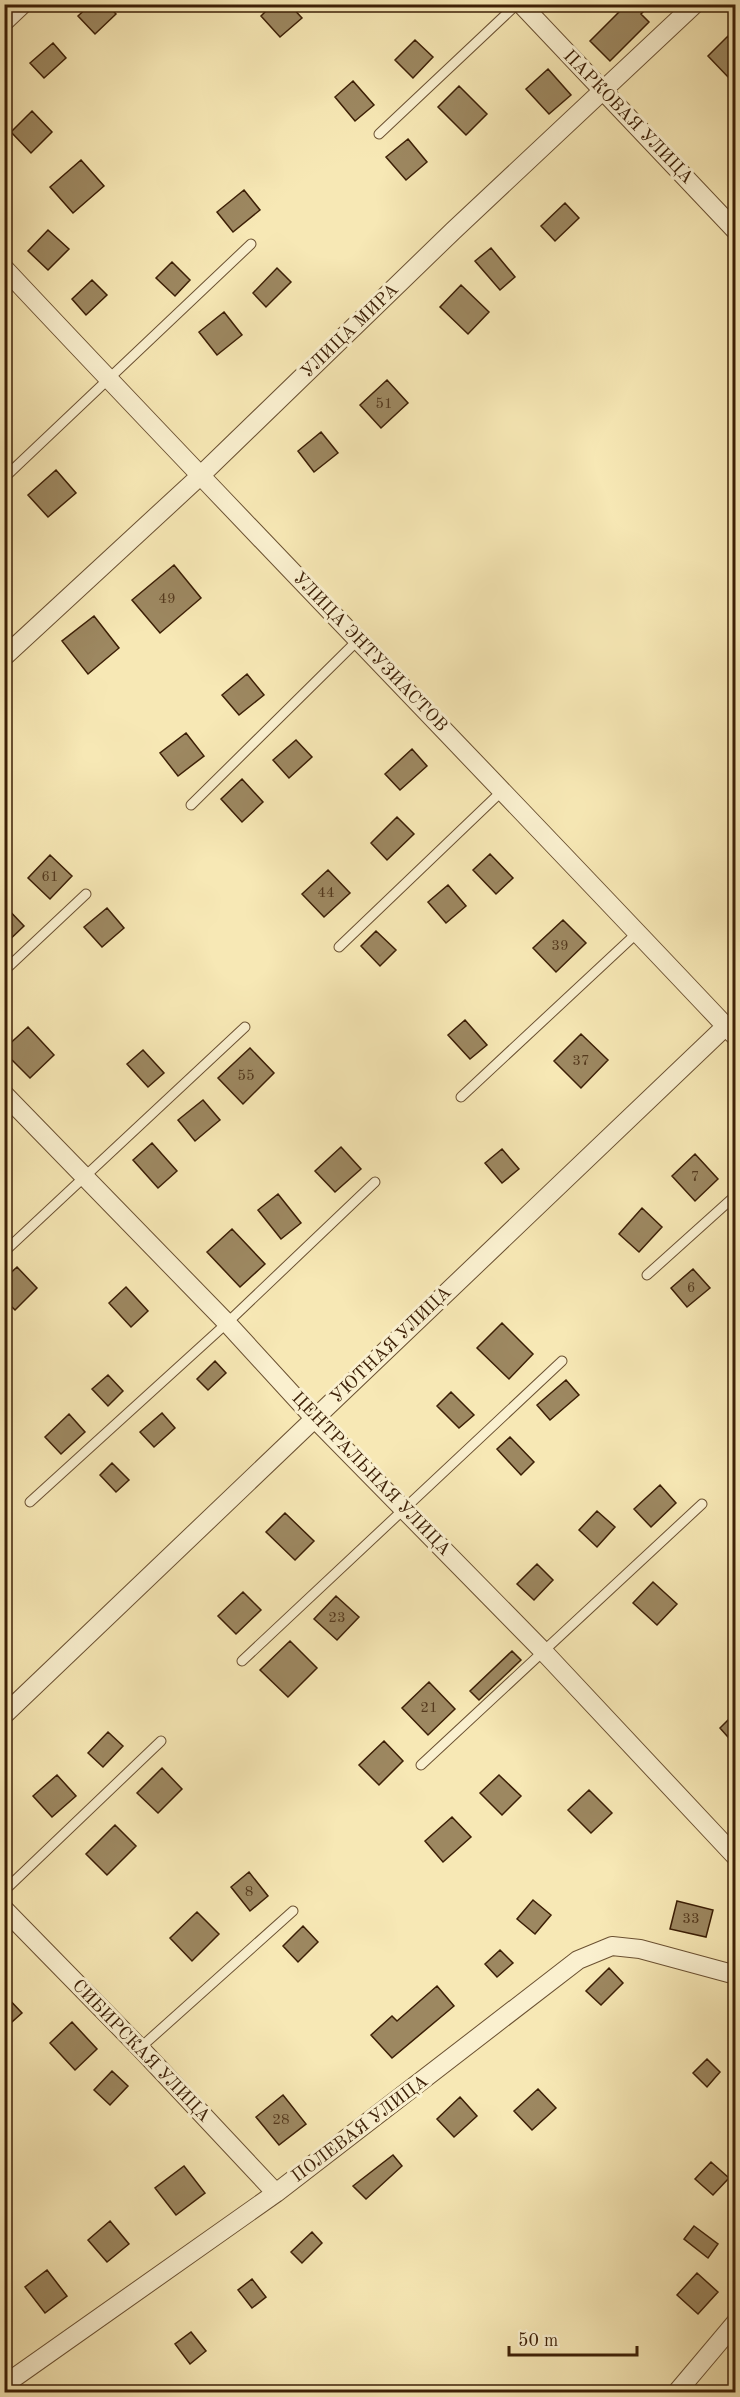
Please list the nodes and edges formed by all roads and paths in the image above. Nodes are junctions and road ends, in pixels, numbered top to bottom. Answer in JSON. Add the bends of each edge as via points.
{"nodes":[{"id":1,"x":23,"y":4,"type":"edge"},
{"id":2,"x":519,"y":4,"type":"edge"},
{"id":3,"x":695,"y":4,"type":"edge"},
{"id":4,"x":4,"y":22,"type":"edge"},
{"id":5,"x":603,"y":90,"type":"junction"},
{"id":6,"x":379,"y":134,"type":"dead end"},
{"id":7,"x":735,"y":231,"type":"edge"},
{"id":8,"x":251,"y":244,"type":"dead end"},
{"id":9,"x":4,"y":268,"type":"edge"},
{"id":10,"x":108,"y":379,"type":"junction"},
{"id":11,"x":200,"y":476,"type":"junction"},
{"id":12,"x":4,"y":478,"type":"edge"},
{"id":13,"x":359,"y":639,"type":"junction"},
{"id":14,"x":4,"y":657,"type":"edge"},
{"id":15,"x":502,"y":791,"type":"junction"},
{"id":16,"x":191,"y":805,"type":"dead end"},
{"id":17,"x":86,"y":894,"type":"dead end"},
{"id":18,"x":637,"y":933,"type":"junction"},
{"id":19,"x":339,"y":947,"type":"dead end"},
{"id":20,"x":4,"y":971,"type":"edge"},
{"id":21,"x":245,"y":1028,"type":"dead end"},
{"id":22,"x":731,"y":1031,"type":"edge"},
{"id":23,"x":4,"y":1094,"type":"edge"},
{"id":24,"x":461,"y":1097,"type":"dead end"},
{"id":25,"x":86,"y":1178,"type":"junction"},
{"id":26,"x":375,"y":1182,"type":"dead end"},
{"id":27,"x":735,"y":1195,"type":"edge"},
{"id":28,"x":4,"y":1252,"type":"edge"},
{"id":29,"x":647,"y":1275,"type":"dead end"},
{"id":30,"x":227,"y":1323,"type":"junction"},
{"id":31,"x":562,"y":1360,"type":"dead end"},
{"id":32,"x":314,"y":1418,"type":"junction"},
{"id":33,"x":30,"y":1502,"type":"dead end"},
{"id":34,"x":702,"y":1504,"type":"dead end"},
{"id":35,"x":404,"y":1507,"type":"junction"},
{"id":36,"x":543,"y":1651,"type":"junction"},
{"id":37,"x":242,"y":1661,"type":"dead end"},
{"id":38,"x":4,"y":1715,"type":"edge"},
{"id":39,"x":161,"y":1742,"type":"dead end"},
{"id":40,"x":421,"y":1766,"type":"dead end"},
{"id":41,"x":735,"y":1857,"type":"edge"},
{"id":42,"x":4,"y":1891,"type":"edge"},
{"id":43,"x":4,"y":1909,"type":"edge"},
{"id":44,"x":293,"y":1911,"type":"dead end"},
{"id":45,"x":735,"y":1975,"type":"edge"},
{"id":46,"x":140,"y":2048,"type":"junction"},
{"id":47,"x":276,"y":2193,"type":"junction"},
{"id":48,"x":735,"y":2322,"type":"edge"},
{"id":49,"x":4,"y":2385,"type":"edge"},
{"id":50,"x":676,"y":2392,"type":"edge"}],
"edges":[{"from":1,"to":4,"type":"street"},
{"from":2,"to":5,"type":"street","name":"ПАРКОВАЯ УЛИЦА"},
{"from":2,"to":6,"type":"lane"},
{"from":3,"to":5,"type":"street","name":"УЛИЦА МИРА"},
{"from":5,"to":7,"type":"street","name":"ПАРКОВАЯ УЛИЦА"},
{"from":5,"to":11,"type":"street","name":"УЛИЦА МИРА"},
{"from":8,"to":10,"type":"lane"},
{"from":9,"to":10,"type":"street","name":"УЛИЦА ЭНТУЗИАСТОВ"},
{"from":10,"to":11,"type":"street","name":"УЛИЦА ЭНТУЗИАСТОВ"},
{"from":10,"to":12,"type":"lane"},
{"from":11,"to":13,"type":"street","name":"УЛИЦА ЭНТУЗИАСТОВ"},
{"from":11,"to":14,"type":"street","name":"УЛИЦА МИРА"},
{"from":13,"to":15,"type":"street","name":"УЛИЦА ЭНТУЗИАСТОВ"},
{"from":13,"to":16,"type":"lane"},
{"from":15,"to":18,"type":"street","name":"УЛИЦА ЭНТУЗИАСТОВ"},
{"from":15,"to":19,"type":"lane"},
{"from":17,"to":20,"type":"lane"},
{"from":18,"to":22,"type":"street","name":"УЛИЦА ЭНТУЗИАСТОВ"},
{"from":18,"to":24,"type":"lane"},
{"from":21,"to":25,"type":"lane"},
{"from":22,"to":32,"type":"street","name":"УЮТНАЯ УЛИЦА"},
{"from":23,"to":25,"type":"street","name":"ЦЕНТРАЛЬНАЯ УЛИЦА"},
{"from":25,"to":28,"type":"lane"},
{"from":25,"to":30,"type":"street","name":"ЦЕНТРАЛЬНАЯ УЛИЦА"},
{"from":26,"to":30,"type":"lane"},
{"from":27,"to":29,"type":"lane"},
{"from":30,"to":32,"type":"street","name":"ЦЕНТРАЛЬНАЯ УЛИЦА"},
{"from":30,"to":33,"type":"lane"},
{"from":31,"to":35,"type":"lane"},
{"from":32,"to":35,"type":"street","name":"ЦЕНТРАЛЬНАЯ УЛИЦА"},
{"from":32,"to":38,"type":"street","name":"УЮТНАЯ УЛИЦА"},
{"from":34,"to":36,"type":"lane"},
{"from":35,"to":36,"type":"street","name":"ЦЕНТРАЛЬНАЯ УЛИЦА"},
{"from":35,"to":37,"type":"lane"},
{"from":36,"to":40,"type":"lane"},
{"from":36,"to":41,"type":"street","name":"ЦЕНТРАЛЬНАЯ УЛИЦА"},
{"from":39,"to":42,"type":"lane"},
{"from":43,"to":46,"type":"street","name":"СИБИРСКАЯ УЛИЦА"},
{"from":44,"to":46,"type":"lane"},
{"from":45,"to":47,"type":"street","name":"ПОЛЕВАЯ УЛИЦА","via":[[640,1949],[612,1946],[578,1960]]},
{"from":46,"to":47,"type":"street","name":"СИБИРСКАЯ УЛИЦА"},
{"from":47,"to":49,"type":"street","name":"ПОЛЕВАЯ УЛИЦА"},
{"from":48,"to":50,"type":"street"}]}
